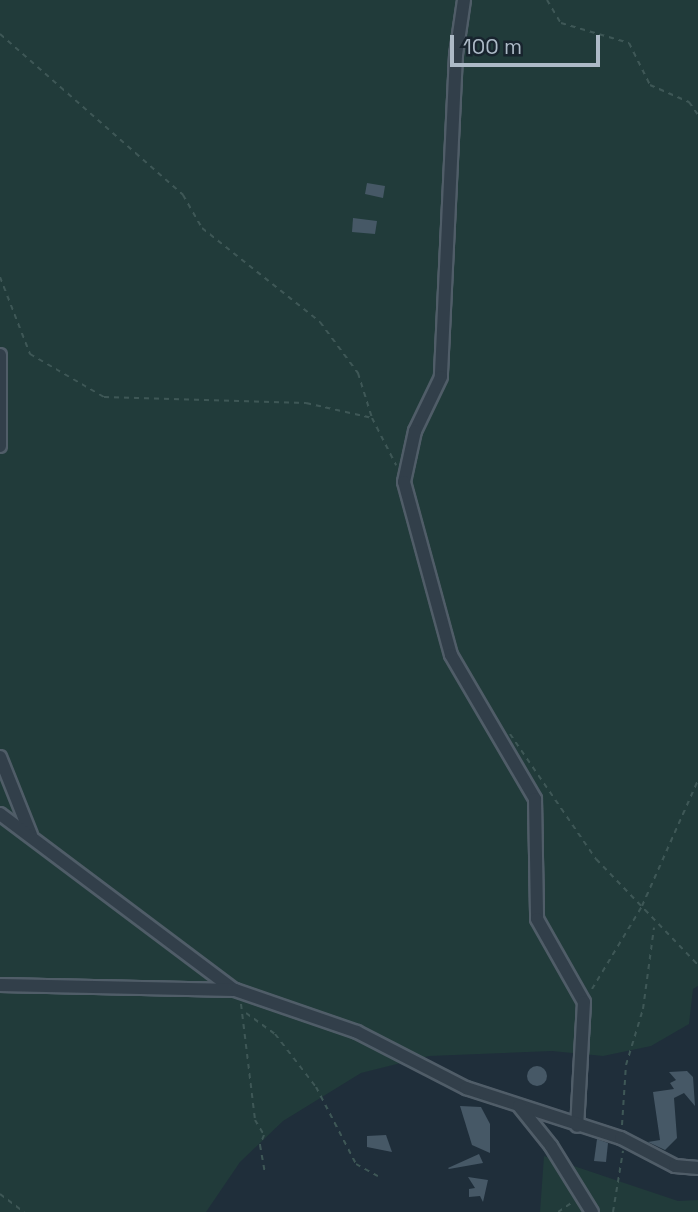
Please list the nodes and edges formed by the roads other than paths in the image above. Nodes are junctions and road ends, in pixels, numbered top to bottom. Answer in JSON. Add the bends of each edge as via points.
{"nodes":[{"id":1,"x":464,"y":0,"type":"edge"},
{"id":2,"x":0,"y":355,"type":"edge"},
{"id":3,"x":0,"y":446,"type":"edge"},
{"id":4,"x":0,"y":757,"type":"edge"},
{"id":5,"x":0,"y":814,"type":"edge"},
{"id":6,"x":32,"y":835,"type":"junction"},
{"id":7,"x":0,"y":985,"type":"edge"},
{"id":8,"x":235,"y":990,"type":"junction"},
{"id":9,"x":517,"y":1104,"type":"junction"},
{"id":10,"x":577,"y":1126,"type":"junction"},
{"id":11,"x":698,"y":1168,"type":"edge"},
{"id":12,"x":592,"y":1212,"type":"edge"}],
"edges":[{"from":1,"to":10,"type":"street","via":[[456,55],[442,377],[415,431],[404,482],[451,655],[534,799],[537,919],[584,1002]]},
{"from":2,"to":3,"type":"street"},
{"from":4,"to":6,"type":"street"},
{"from":5,"to":6,"type":"street"},
{"from":6,"to":8,"type":"street"},
{"from":7,"to":8,"type":"street"},
{"from":8,"to":9,"type":"street","via":[[357,1032],[466,1088]]},
{"from":9,"to":10,"type":"street"},
{"from":9,"to":12,"type":"street"},
{"from":10,"to":11,"type":"street","via":[[621,1138],[676,1166]]}]}
